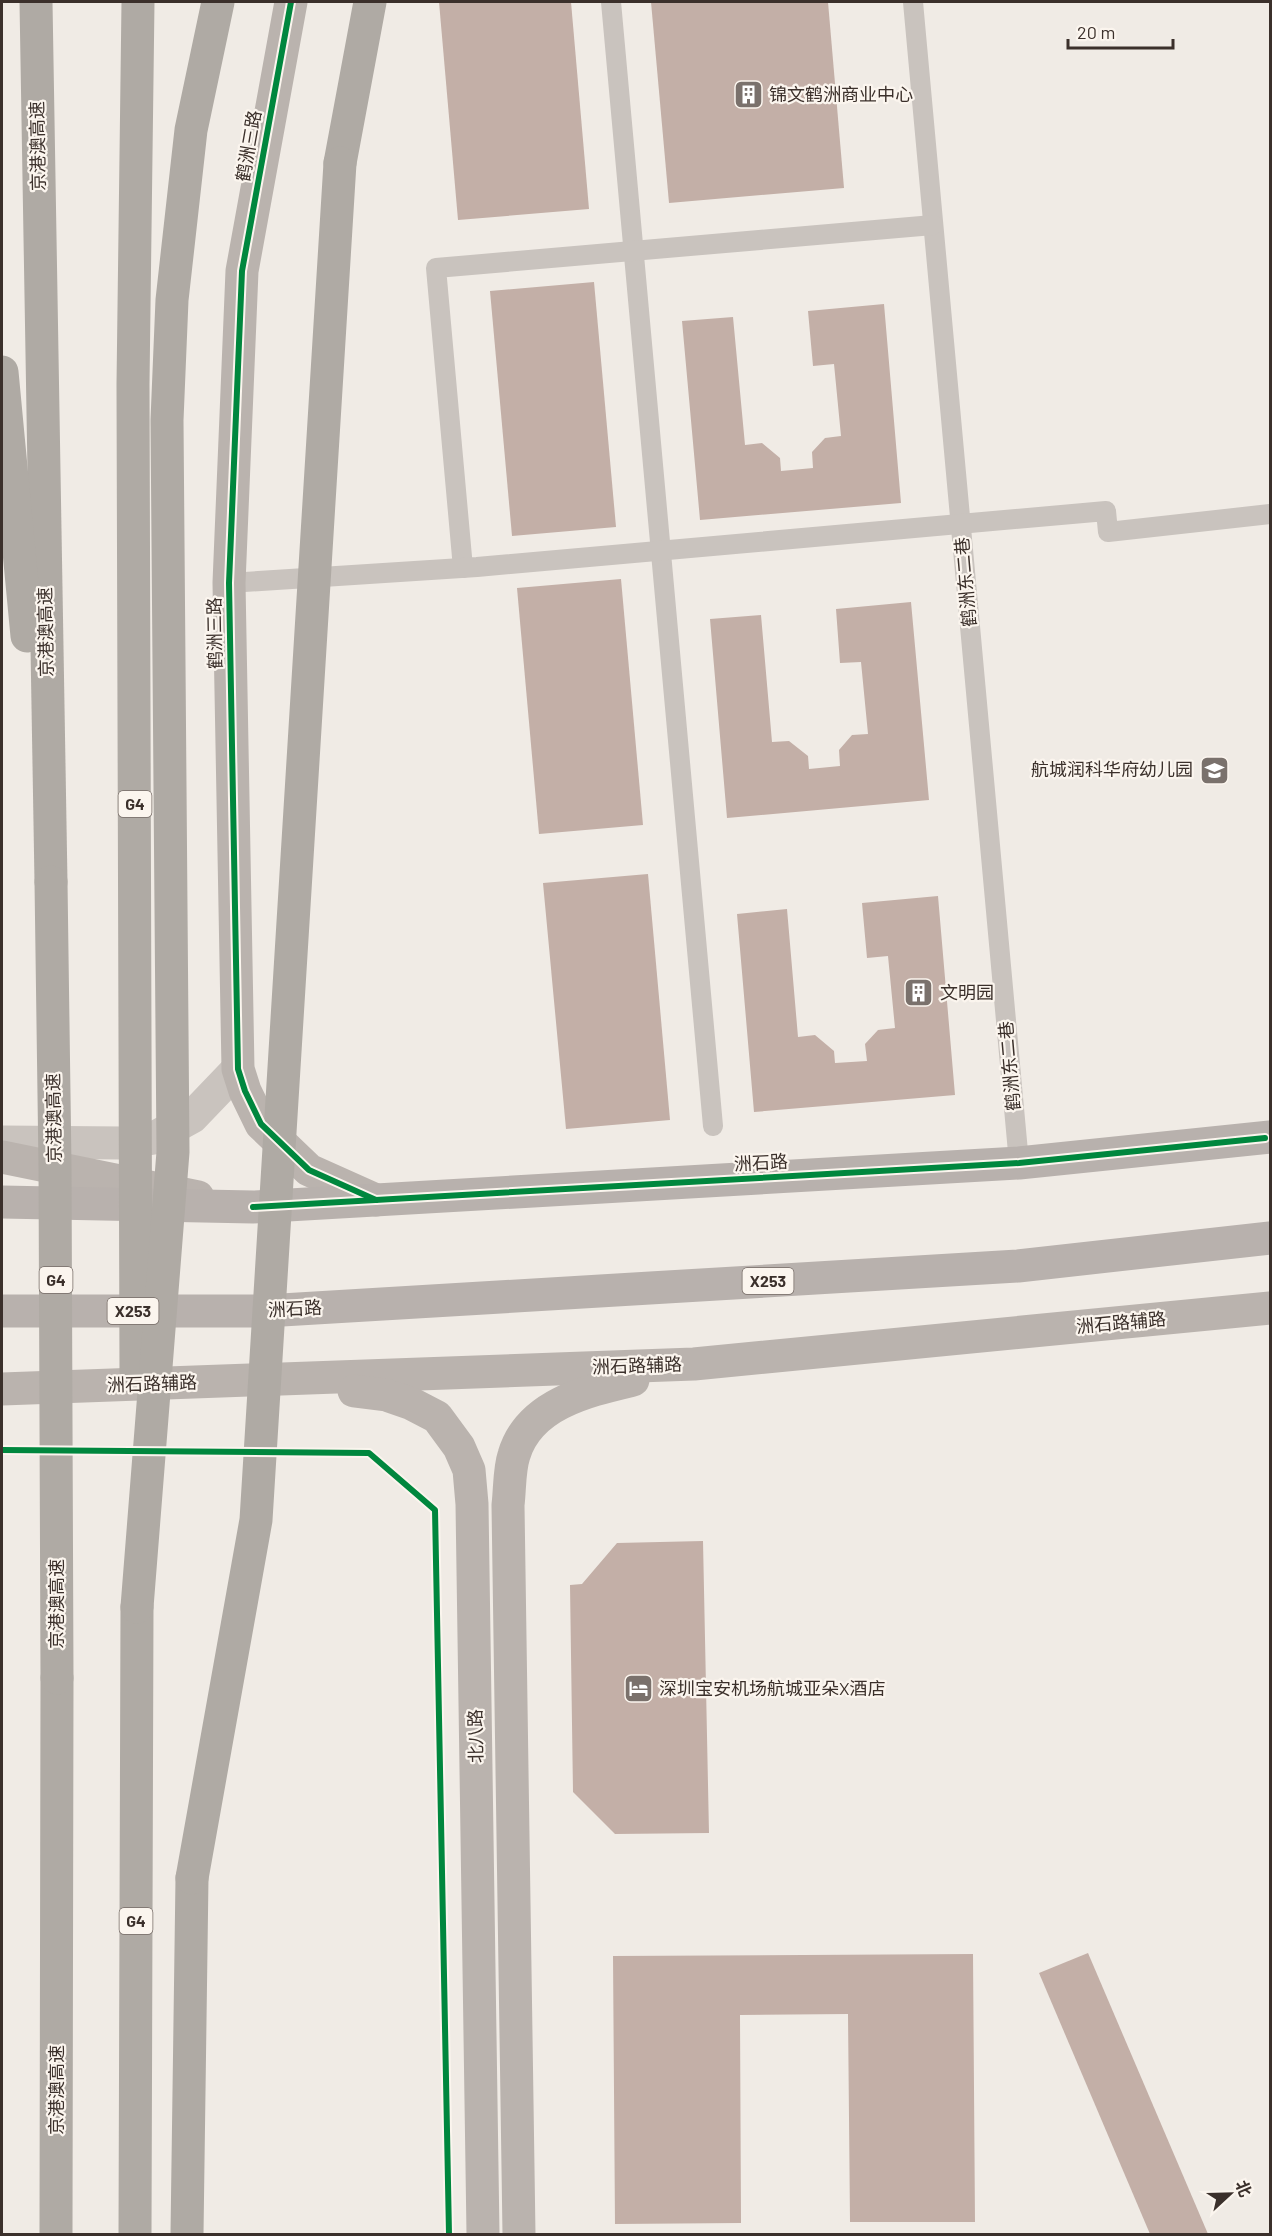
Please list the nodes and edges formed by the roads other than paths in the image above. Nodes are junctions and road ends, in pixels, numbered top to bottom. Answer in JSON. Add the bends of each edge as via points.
{"nodes":[{"id":1,"x":36,"y":2,"type":"edge"},
{"id":2,"x":138,"y":2,"type":"edge"},
{"id":3,"x":218,"y":2,"type":"edge"},
{"id":4,"x":370,"y":2,"type":"edge"},
{"id":5,"x":611,"y":2,"type":"edge"},
{"id":6,"x":913,"y":2,"type":"edge"},
{"id":7,"x":284,"y":4,"type":"edge"},
{"id":8,"x":933,"y":225,"type":"junction"},
{"id":9,"x":634,"y":251,"type":"junction"},
{"id":10,"x":2,"y":372,"type":"edge"},
{"id":11,"x":1270,"y":514,"type":"edge"},
{"id":12,"x":960,"y":525,"type":"junction"},
{"id":13,"x":661,"y":551,"type":"junction"},
{"id":14,"x":463,"y":568,"type":"junction"},
{"id":15,"x":229,"y":583,"type":"junction"},
{"id":16,"x":51,"y":882,"type":"junction"},
{"id":17,"x":238,"y":1069,"type":"junction"},
{"id":18,"x":713,"y":1126,"type":"dead end"},
{"id":19,"x":173,"y":1128,"type":"junction"},
{"id":20,"x":1269,"y":1137,"type":"edge"},
{"id":21,"x":2,"y":1142,"type":"edge"},
{"id":22,"x":2,"y":1157,"type":"edge"},
{"id":23,"x":1019,"y":1163,"type":"junction"},
{"id":24,"x":376,"y":1200,"type":"junction"},
{"id":25,"x":2,"y":1202,"type":"edge"},
{"id":26,"x":253,"y":1207,"type":"junction"},
{"id":27,"x":1270,"y":1238,"type":"edge"},
{"id":28,"x":1270,"y":1308,"type":"edge"},
{"id":29,"x":2,"y":1311,"type":"edge"},
{"id":30,"x":694,"y":1364,"type":"junction"},
{"id":31,"x":272,"y":1380,"type":"junction"},
{"id":32,"x":2,"y":1389,"type":"edge"},
{"id":33,"x":137,"y":1607,"type":"junction"},
{"id":34,"x":56,"y":2235,"type":"edge"},
{"id":35,"x":135,"y":2235,"type":"edge"},
{"id":36,"x":187,"y":2235,"type":"edge"},
{"id":37,"x":483,"y":2235,"type":"edge"},
{"id":38,"x":519,"y":2235,"type":"edge"}],
"edges":[{"from":1,"to":16,"type":"highway","name":"京港澳高速","number":"G4"},
{"from":2,"to":33,"type":"highway","number":"G4","bridge":true,"via":[[133,384]]},
{"from":3,"to":19,"type":"highway","bridge":true,"via":[[191,130],[172,300],[167,420]]},
{"from":4,"to":36,"type":"highway","bridge":true,"via":[[340,163],[256,1520],[192,1878]]},
{"from":5,"to":9,"type":"lane"},
{"from":6,"to":8,"type":"lane","name":"鹤洲东二巷"},
{"from":7,"to":15,"type":"street","name":"鹤洲三路","via":[[242,271]]},
{"from":8,"to":9,"type":"lane"},
{"from":8,"to":12,"type":"lane","name":"鹤洲东二巷"},
{"from":9,"to":13,"type":"lane"},
{"from":9,"to":14,"type":"lane","via":[[436,268]]},
{"from":10,"to":16,"type":"highway"},
{"from":11,"to":12,"type":"lane","via":[[1108,532],[1106,511]]},
{"from":12,"to":13,"type":"lane"},
{"from":12,"to":23,"type":"lane","name":"鹤洲东二巷"},
{"from":13,"to":14,"type":"lane"},
{"from":13,"to":18,"type":"lane"},
{"from":14,"to":15,"type":"lane"},
{"from":15,"to":17,"type":"street","name":"鹤洲三路"},
{"from":16,"to":34,"type":"highway","name":"京港澳高速","number":"G4","bridge":true,"via":[[57,1678]]},
{"from":17,"to":19,"type":"street","via":[[192,1117]]},
{"from":17,"to":24,"type":"street","name":"鹤洲三路","via":[[261,1124],[309,1170]]},
{"from":19,"to":21,"type":"street","via":[[154,1138],[123,1143]]},
{"from":19,"to":33,"type":"highway","bridge":true},
{"from":20,"to":23,"type":"main road","name":"洲石路"},
{"from":22,"to":26,"type":"street"},
{"from":23,"to":24,"type":"main road","name":"洲石路"},
{"from":24,"to":26,"type":"main road","name":"洲石路"},
{"from":25,"to":26,"type":"main road","name":"洲石路"},
{"from":27,"to":29,"type":"main road","name":"洲石路","number":"X253","via":[[1018,1266],[265,1311]]},
{"from":28,"to":30,"type":"street","name":"洲石路辅路"},
{"from":30,"to":31,"type":"street","name":"洲石路辅路"},
{"from":30,"to":38,"type":"street","name":"北八路","via":[[593,1390],[553,1406],[531,1423],[514,1455],[508,1505]]},
{"from":31,"to":32,"type":"street","name":"洲石路辅路"},
{"from":31,"to":37,"type":"street","name":"北八路","via":[[386,1395],[412,1404],[437,1417],[459,1447],[469,1470]]},
{"from":33,"to":35,"type":"highway","number":"G4"}]}
